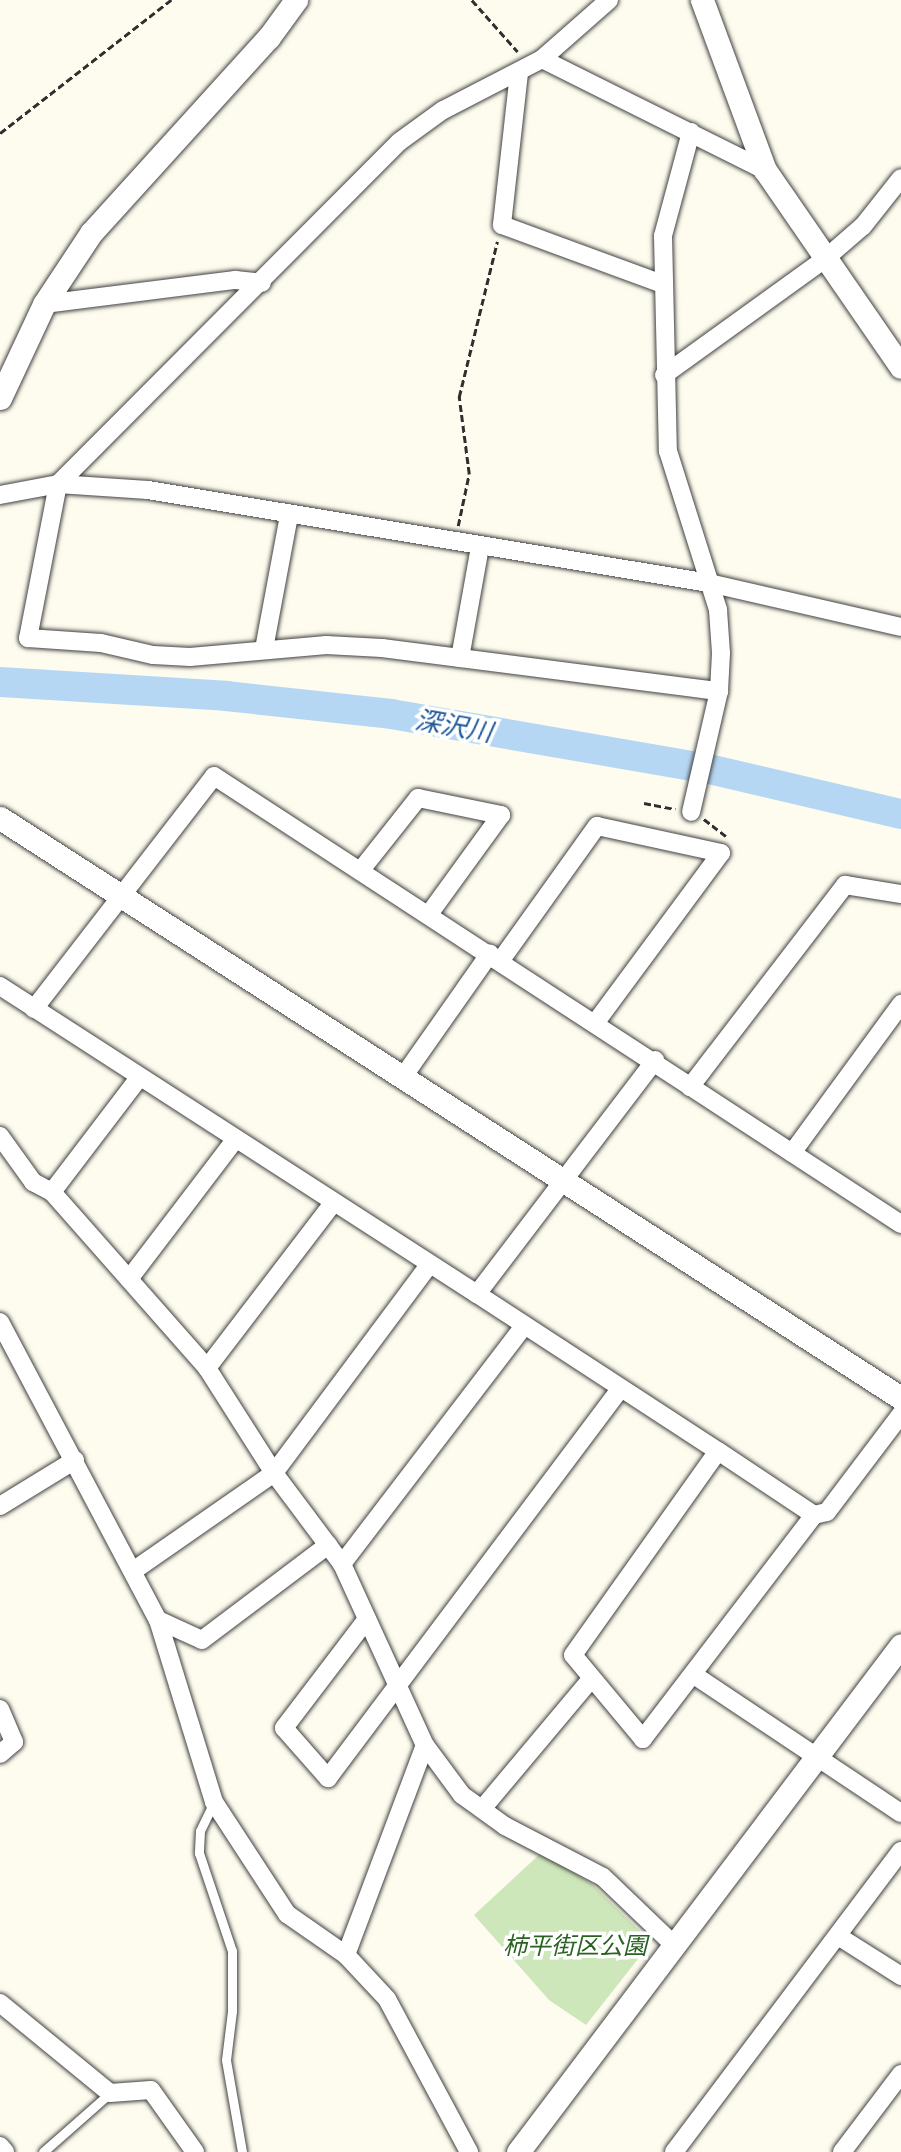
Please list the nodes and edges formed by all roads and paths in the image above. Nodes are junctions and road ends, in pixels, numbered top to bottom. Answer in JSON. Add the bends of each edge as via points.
{"nodes":[{"id":1,"x":171,"y":0,"type":"edge"},
{"id":2,"x":296,"y":0,"type":"edge"},
{"id":3,"x":472,"y":0,"type":"edge"},
{"id":4,"x":609,"y":0,"type":"edge"},
{"id":5,"x":702,"y":0,"type":"edge"},
{"id":6,"x":531,"y":65,"type":"junction"},
{"id":7,"x":691,"y":132,"type":"junction"},
{"id":8,"x":0,"y":133,"type":"edge"},
{"id":9,"x":765,"y":170,"type":"junction"},
{"id":10,"x":901,"y":178,"type":"edge"},
{"id":11,"x":502,"y":225,"type":"junction"},
{"id":12,"x":826,"y":258,"type":"junction"},
{"id":13,"x":262,"y":283,"type":"junction"},
{"id":14,"x":663,"y":284,"type":"junction"},
{"id":15,"x":44,"y":304,"type":"junction"},
{"id":16,"x":901,"y":367,"type":"edge"},
{"id":17,"x":664,"y":375,"type":"junction"},
{"id":18,"x":0,"y":398,"type":"edge"},
{"id":19,"x":58,"y":484,"type":"junction"},
{"id":20,"x":0,"y":495,"type":"edge"},
{"id":21,"x":289,"y":514,"type":"junction"},
{"id":22,"x":455,"y":543,"type":"junction"},
{"id":23,"x":480,"y":547,"type":"junction"},
{"id":24,"x":709,"y":583,"type":"junction"},
{"id":25,"x":901,"y":627,"type":"edge"},
{"id":26,"x":264,"y":649,"type":"junction"},
{"id":27,"x":460,"y":658,"type":"junction"},
{"id":28,"x":719,"y":691,"type":"junction"},
{"id":29,"x":691,"y":812,"type":"dead end"},
{"id":30,"x":0,"y":818,"type":"edge"},
{"id":31,"x":361,"y":870,"type":"junction"},
{"id":32,"x":121,"y":894,"type":"junction"},
{"id":33,"x":901,"y":894,"type":"edge"},
{"id":34,"x":429,"y":914,"type":"junction"},
{"id":35,"x":495,"y":956,"type":"junction"},
{"id":36,"x":0,"y":986,"type":"edge"},
{"id":37,"x":901,"y":1004,"type":"edge"},
{"id":38,"x":34,"y":1009,"type":"junction"},
{"id":39,"x":596,"y":1022,"type":"junction"},
{"id":40,"x":655,"y":1060,"type":"junction"},
{"id":41,"x":402,"y":1077,"type":"junction"},
{"id":42,"x":139,"y":1078,"type":"junction"},
{"id":43,"x":690,"y":1087,"type":"junction"},
{"id":44,"x":0,"y":1136,"type":"edge"},
{"id":45,"x":234,"y":1141,"type":"junction"},
{"id":46,"x":792,"y":1153,"type":"junction"},
{"id":47,"x":564,"y":1181,"type":"junction"},
{"id":48,"x":52,"y":1192,"type":"junction"},
{"id":49,"x":333,"y":1203,"type":"junction"},
{"id":50,"x":898,"y":1215,"type":"edge"},
{"id":51,"x":429,"y":1265,"type":"junction"},
{"id":52,"x":129,"y":1279,"type":"junction"},
{"id":53,"x":477,"y":1294,"type":"junction"},
{"id":54,"x":0,"y":1322,"type":"edge"},
{"id":55,"x":524,"y":1326,"type":"junction"},
{"id":56,"x":207,"y":1368,"type":"junction"},
{"id":57,"x":620,"y":1388,"type":"junction"},
{"id":58,"x":901,"y":1398,"type":"edge"},
{"id":59,"x":901,"y":1414,"type":"edge"},
{"id":60,"x":718,"y":1451,"type":"junction"},
{"id":61,"x":75,"y":1460,"type":"junction"},
{"id":62,"x":274,"y":1473,"type":"junction"},
{"id":63,"x":0,"y":1506,"type":"edge"},
{"id":64,"x":814,"y":1515,"type":"junction"},
{"id":65,"x":328,"y":1545,"type":"junction"},
{"id":66,"x":342,"y":1564,"type":"junction"},
{"id":67,"x":133,"y":1571,"type":"junction"},
{"id":68,"x":158,"y":1619,"type":"junction"},
{"id":69,"x":367,"y":1619,"type":"junction"},
{"id":70,"x":901,"y":1645,"type":"edge"},
{"id":71,"x":694,"y":1675,"type":"junction"},
{"id":72,"x":591,"y":1679,"type":"junction"},
{"id":73,"x":399,"y":1685,"type":"junction"},
{"id":74,"x":0,"y":1709,"type":"edge"},
{"id":75,"x":425,"y":1745,"type":"junction"},
{"id":76,"x":0,"y":1754,"type":"edge"},
{"id":77,"x":816,"y":1757,"type":"junction"},
{"id":78,"x":214,"y":1802,"type":"junction"},
{"id":79,"x":482,"y":1809,"type":"junction"},
{"id":80,"x":901,"y":1813,"type":"edge"},
{"id":81,"x":901,"y":1851,"type":"edge"},
{"id":82,"x":838,"y":1936,"type":"junction"},
{"id":83,"x":674,"y":1945,"type":"junction"},
{"id":84,"x":346,"y":1955,"type":"junction"},
{"id":85,"x":901,"y":1976,"type":"edge"},
{"id":86,"x":0,"y":2003,"type":"edge"},
{"id":87,"x":901,"y":2074,"type":"edge"},
{"id":88,"x":110,"y":2093,"type":"junction"},
{"id":89,"x":0,"y":2146,"type":"edge"},
{"id":90,"x":5,"y":2152,"type":"edge"},
{"id":91,"x":43,"y":2152,"type":"edge"},
{"id":92,"x":195,"y":2152,"type":"edge"},
{"id":93,"x":242,"y":2152,"type":"edge"},
{"id":94,"x":469,"y":2152,"type":"edge"},
{"id":95,"x":518,"y":2152,"type":"edge"},
{"id":96,"x":674,"y":2152,"type":"edge"},
{"id":97,"x":842,"y":2152,"type":"edge"}],
"edges":[{"from":1,"to":8,"type":"path"},
{"from":2,"to":15,"type":"street","via":[[269,37],[91,233]]},
{"from":3,"to":6,"type":"path"},
{"from":4,"to":6,"type":"street"},
{"from":5,"to":9,"type":"street"},
{"from":6,"to":7,"type":"street"},
{"from":6,"to":11,"type":"street"},
{"from":6,"to":13,"type":"street","via":[[443,110],[399,142]]},
{"from":7,"to":9,"type":"street"},
{"from":7,"to":14,"type":"street","via":[[663,236]]},
{"from":9,"to":12,"type":"street"},
{"from":10,"to":12,"type":"street","via":[[863,226]]},
{"from":11,"to":14,"type":"street"},
{"from":11,"to":22,"type":"path","via":[[458,397],[469,474]]},
{"from":12,"to":16,"type":"street"},
{"from":12,"to":17,"type":"street"},
{"from":13,"to":15,"type":"street","via":[[235,280]]},
{"from":13,"to":19,"type":"street"},
{"from":14,"to":17,"type":"street"},
{"from":15,"to":18,"type":"street"},
{"from":17,"to":24,"type":"street","via":[[668,451]]},
{"from":19,"to":20,"type":"street"},
{"from":19,"to":21,"type":"street","via":[[148,490]]},
{"from":19,"to":26,"type":"street","via":[[28,639],[102,643],[153,655],[190,657]]},
{"from":21,"to":22,"type":"street"},
{"from":21,"to":26,"type":"street"},
{"from":22,"to":23,"type":"street"},
{"from":23,"to":24,"type":"street"},
{"from":23,"to":27,"type":"street"},
{"from":24,"to":25,"type":"street"},
{"from":24,"to":28,"type":"street","via":[[718,610]]},
{"from":26,"to":27,"type":"street","via":[[326,645]]},
{"from":27,"to":28,"type":"street"},
{"from":28,"to":29,"type":"street"},
{"from":30,"to":32,"type":"street"},
{"from":31,"to":32,"type":"street","via":[[214,776]]},
{"from":31,"to":34,"type":"street"},
{"from":31,"to":34,"type":"street","via":[[418,798],[501,815]]},
{"from":32,"to":38,"type":"street"},
{"from":32,"to":41,"type":"street"},
{"from":33,"to":43,"type":"street","via":[[845,885]]},
{"from":34,"to":35,"type":"street"},
{"from":35,"to":39,"type":"street"},
{"from":35,"to":39,"type":"street","via":[[597,826],[721,853]]},
{"from":35,"to":41,"type":"street"},
{"from":36,"to":38,"type":"street"},
{"from":37,"to":46,"type":"street"},
{"from":38,"to":42,"type":"street"},
{"from":39,"to":40,"type":"street"},
{"from":40,"to":43,"type":"street"},
{"from":40,"to":47,"type":"street"},
{"from":41,"to":47,"type":"street"},
{"from":42,"to":45,"type":"street"},
{"from":42,"to":48,"type":"street"},
{"from":43,"to":46,"type":"street"},
{"from":44,"to":48,"type":"street","via":[[33,1182]]},
{"from":45,"to":49,"type":"street"},
{"from":45,"to":52,"type":"street"},
{"from":46,"to":50,"type":"street"},
{"from":47,"to":53,"type":"street"},
{"from":47,"to":58,"type":"street"},
{"from":48,"to":52,"type":"street"},
{"from":49,"to":51,"type":"street"},
{"from":49,"to":56,"type":"street"},
{"from":51,"to":53,"type":"street"},
{"from":51,"to":62,"type":"street"},
{"from":52,"to":56,"type":"street"},
{"from":53,"to":55,"type":"street"},
{"from":54,"to":61,"type":"street"},
{"from":55,"to":57,"type":"street"},
{"from":55,"to":66,"type":"street"},
{"from":56,"to":62,"type":"street"},
{"from":57,"to":60,"type":"street"},
{"from":57,"to":73,"type":"street"},
{"from":59,"to":64,"type":"street","via":[[827,1512]]},
{"from":60,"to":64,"type":"street"},
{"from":60,"to":72,"type":"street","via":[[573,1655]]},
{"from":61,"to":63,"type":"street"},
{"from":61,"to":67,"type":"street"},
{"from":62,"to":65,"type":"street"},
{"from":62,"to":67,"type":"street"},
{"from":64,"to":71,"type":"street"},
{"from":65,"to":66,"type":"street"},
{"from":65,"to":68,"type":"street","via":[[202,1640]]},
{"from":66,"to":69,"type":"street"},
{"from":67,"to":68,"type":"street"},
{"from":68,"to":78,"type":"street"},
{"from":69,"to":73,"type":"street"},
{"from":69,"to":73,"type":"street","via":[[284,1727],[328,1778]]},
{"from":70,"to":77,"type":"street"},
{"from":71,"to":72,"type":"street","via":[[643,1739]]},
{"from":71,"to":77,"type":"street"},
{"from":72,"to":79,"type":"street"},
{"from":73,"to":75,"type":"street"},
{"from":74,"to":76,"type":"street","via":[[14,1742]]},
{"from":75,"to":79,"type":"street","via":[[462,1795]]},
{"from":75,"to":84,"type":"street"},
{"from":77,"to":80,"type":"street"},
{"from":77,"to":83,"type":"street"},
{"from":78,"to":84,"type":"street","via":[[287,1914]]},
{"from":78,"to":93,"type":"lane","via":[[200,1830],[199,1853],[232,1951],[226,2060]]},
{"from":79,"to":83,"type":"street","via":[[603,1877]]},
{"from":81,"to":82,"type":"street"},
{"from":82,"to":85,"type":"street"},
{"from":82,"to":96,"type":"street"},
{"from":83,"to":95,"type":"street"},
{"from":84,"to":94,"type":"street","via":[[387,1999]]},
{"from":86,"to":88,"type":"street"},
{"from":87,"to":97,"type":"street"},
{"from":88,"to":91,"type":"lane"},
{"from":88,"to":92,"type":"street","via":[[151,2090]]},
{"from":89,"to":90,"type":"street"}]}
